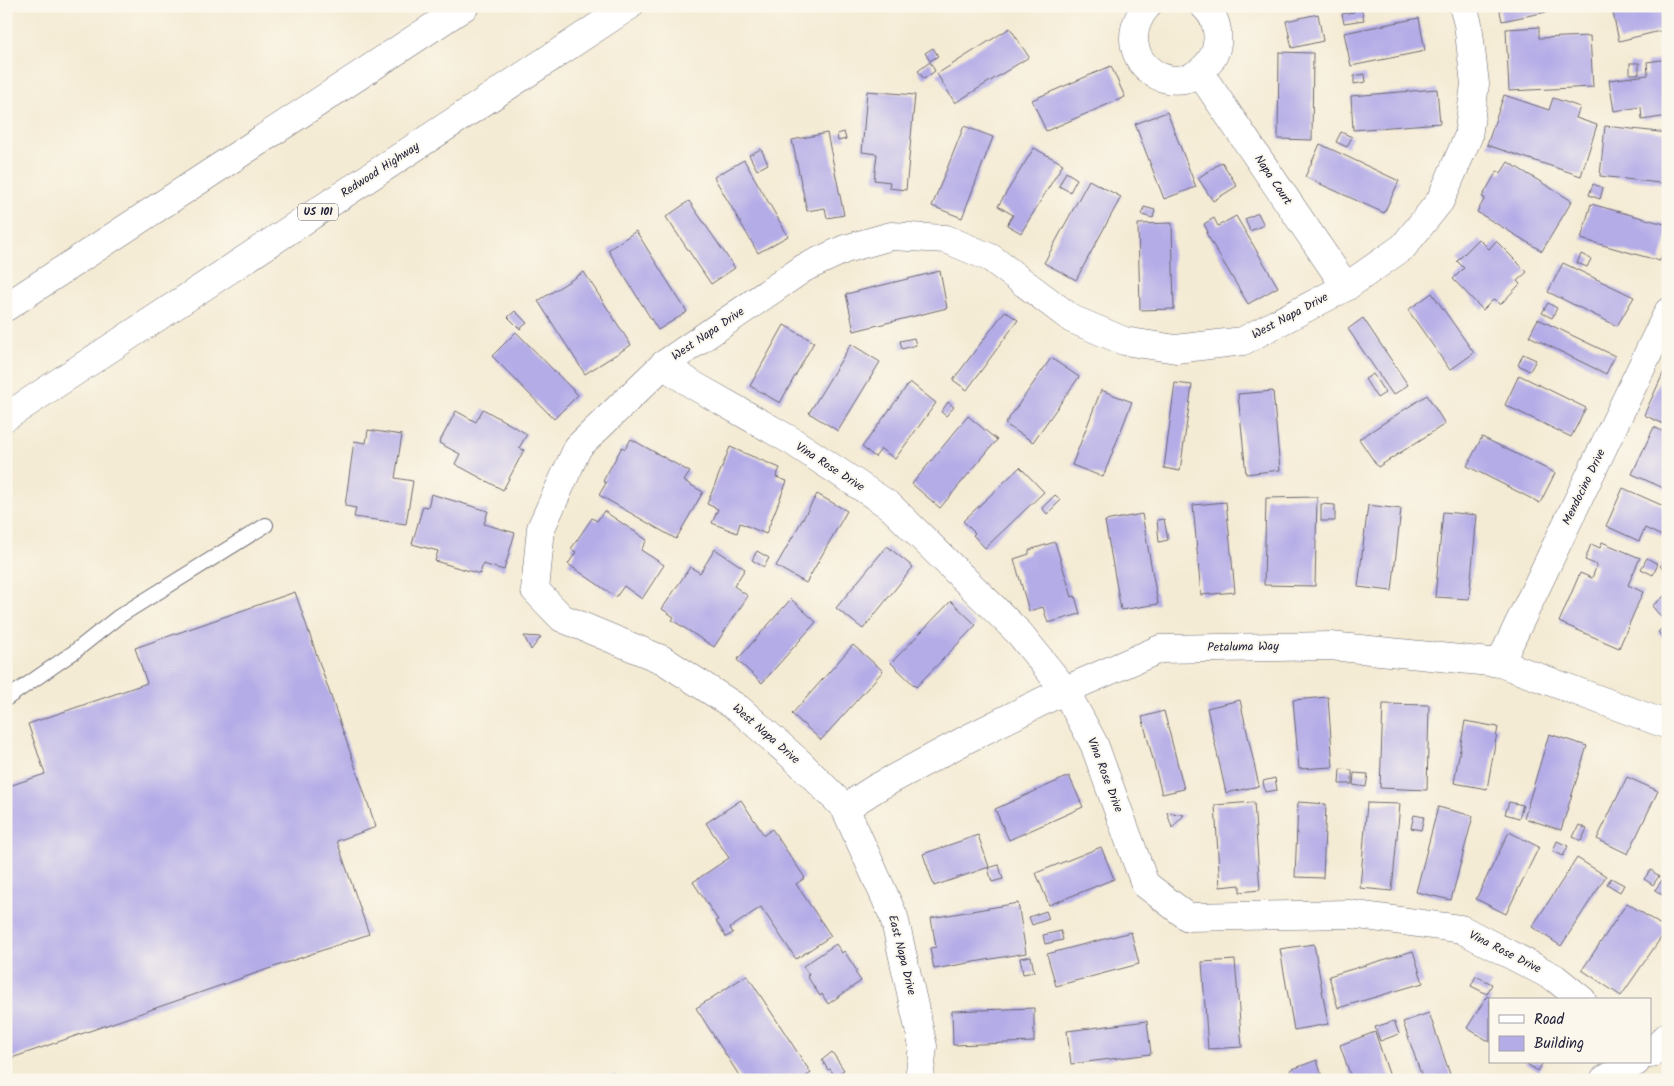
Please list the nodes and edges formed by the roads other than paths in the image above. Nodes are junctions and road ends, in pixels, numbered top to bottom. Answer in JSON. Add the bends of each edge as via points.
{"nodes":[{"id":1,"x":465,"y":6,"type":"edge"},
{"id":2,"x":629,"y":6,"type":"edge"},
{"id":3,"x":1147,"y":6,"type":"edge"},
{"id":4,"x":1204,"y":6,"type":"edge"},
{"id":5,"x":1463,"y":6,"type":"edge"},
{"id":6,"x":1200,"y":73,"type":"junction"},
{"id":7,"x":1346,"y":287,"type":"junction"},
{"id":8,"x":6,"y":307,"type":"edge"},
{"id":9,"x":1668,"y":312,"type":"edge"},
{"id":10,"x":663,"y":365,"type":"junction"},
{"id":11,"x":6,"y":417,"type":"edge"},
{"id":12,"x":266,"y":524,"type":"dead end"},
{"id":13,"x":1500,"y":663,"type":"junction"},
{"id":14,"x":1065,"y":690,"type":"junction"},
{"id":15,"x":6,"y":699,"type":"edge"},
{"id":16,"x":1668,"y":725,"type":"edge"},
{"id":17,"x":845,"y":808,"type":"junction"},
{"id":18,"x":1580,"y":998,"type":"edge"},
{"id":19,"x":1668,"y":1036,"type":"edge"},
{"id":20,"x":1652,"y":1052,"type":"edge"},
{"id":21,"x":1632,"y":1064,"type":"edge"},
{"id":22,"x":919,"y":1080,"type":"edge"},
{"id":23,"x":1604,"y":1080,"type":"edge"}],
"edges":[{"from":1,"to":8,"type":"main road"},
{"from":2,"to":11,"type":"main road","name":"Redwood Highway","number":"US 101"},
{"from":3,"to":6,"type":"main road","via":[[1138,17],[1134,30],[1138,58],[1147,69],[1173,80]]},
{"from":4,"to":6,"type":"main road","via":[[1216,23],[1218,37],[1210,63]]},
{"from":5,"to":7,"type":"main road","name":"West Napa Drive","via":[[1475,84],[1468,137],[1440,201],[1403,247]]},
{"from":6,"to":7,"type":"main road","name":"Napa Court"},
{"from":7,"to":10,"type":"main road","name":"West Napa Drive","via":[[1242,341],[1176,350],[1124,340],[1072,319],[991,258],[946,239],[891,236],[844,249],[804,268]]},
{"from":9,"to":13,"type":"main road","name":"Mendocino Drive"},
{"from":10,"to":14,"type":"main road","name":"Vina Rose Drive","via":[[792,441],[890,506],[1020,634]]},
{"from":10,"to":17,"type":"main road","name":"West Napa Drive","via":[[578,446],[541,528],[535,590],[562,618],[663,660],[739,709]]},
{"from":12,"to":15,"type":"lane","via":[[118,617]]},
{"from":13,"to":14,"type":"main road","name":"Petaluma Way","via":[[1330,646],[1160,649]]},
{"from":13,"to":16,"type":"main road","name":"Petaluma Way"},
{"from":14,"to":17,"type":"main road","name":"Petaluma Way","via":[[960,742]]},
{"from":14,"to":18,"type":"main road","name":"Vina Rose Drive","via":[[1094,744],[1145,884],[1188,917],[1350,914],[1461,930],[1555,978]]},
{"from":17,"to":22,"type":"main road","name":"East Napa Drive","via":[[894,917],[923,1046]]},
{"from":19,"to":20,"type":"main road"},
{"from":21,"to":23,"type":"main road"}]}
